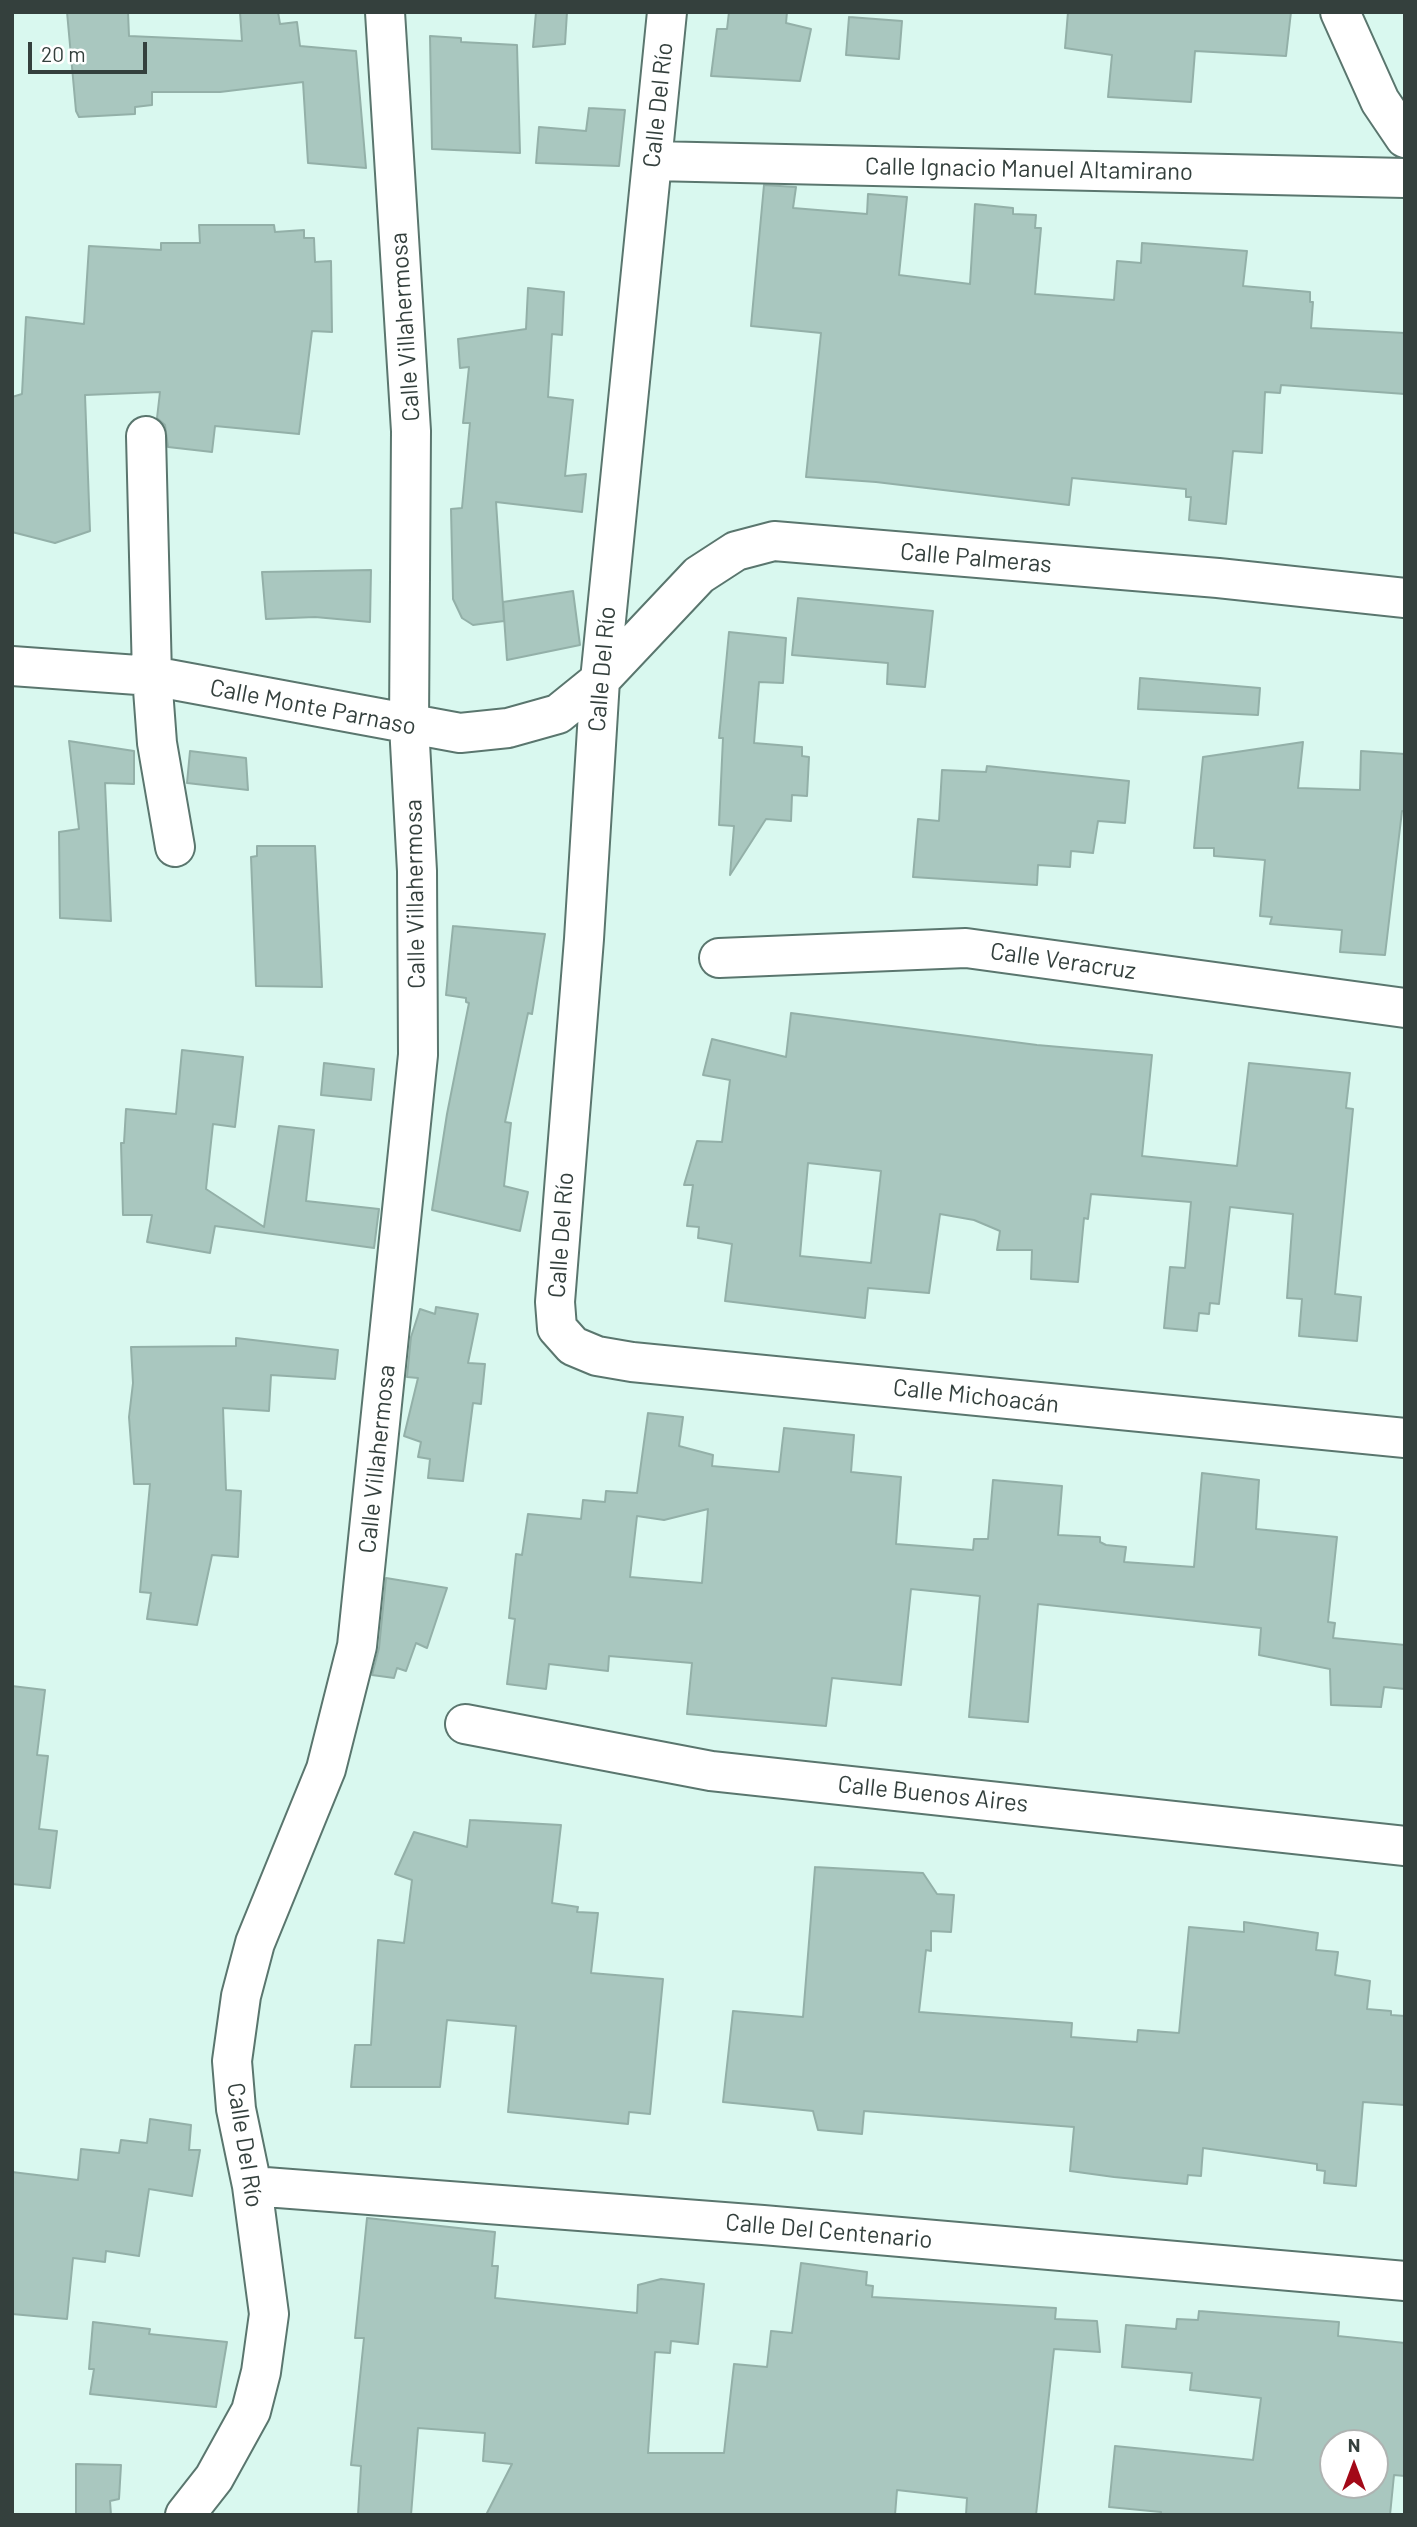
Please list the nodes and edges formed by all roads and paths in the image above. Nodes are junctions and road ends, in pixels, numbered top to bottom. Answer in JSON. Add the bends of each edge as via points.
{"nodes":[{"id":1,"x":385,"y":12,"type":"edge"},
{"id":2,"x":667,"y":12,"type":"edge"},
{"id":3,"x":1340,"y":12,"type":"edge"},
{"id":4,"x":1405,"y":138,"type":"edge"},
{"id":5,"x":652,"y":161,"type":"junction"},
{"id":6,"x":1405,"y":177,"type":"edge"},
{"id":7,"x":146,"y":436,"type":"dead end"},
{"id":8,"x":1405,"y":598,"type":"edge"},
{"id":9,"x":12,"y":666,"type":"edge"},
{"id":10,"x":152,"y":676,"type":"junction"},
{"id":11,"x":600,"y":680,"type":"junction"},
{"id":12,"x":409,"y":725,"type":"junction"},
{"id":13,"x":175,"y":847,"type":"dead end"},
{"id":14,"x":719,"y":958,"type":"dead end"},
{"id":15,"x":1405,"y":1007,"type":"edge"},
{"id":16,"x":557,"y":1328,"type":"joint"},
{"id":17,"x":1405,"y":1438,"type":"edge"},
{"id":18,"x":465,"y":1724,"type":"dead end"},
{"id":19,"x":326,"y":1769,"type":"joint"},
{"id":20,"x":1405,"y":1846,"type":"edge"},
{"id":21,"x":252,"y":2186,"type":"junction"},
{"id":22,"x":1405,"y":2281,"type":"edge"},
{"id":23,"x":185,"y":2515,"type":"edge"}],
"edges":[{"from":1,"to":12,"type":"street","name":"Calle Villahermosa","via":[[411,430]]},
{"from":2,"to":5,"type":"street","name":"Calle Del Río"},
{"from":3,"to":4,"type":"street","via":[[1380,101]]},
{"from":5,"to":6,"type":"street","name":"Calle Ignacio Manuel Altamirano"},
{"from":5,"to":11,"type":"street","name":"Calle Del Río"},
{"from":7,"to":10,"type":"street"},
{"from":8,"to":11,"type":"street","name":"Calle Palmeras","via":[[774,541],[736,551],[699,575]]},
{"from":9,"to":10,"type":"street","name":"Calle Monte Parnaso"},
{"from":10,"to":12,"type":"street","name":"Calle Monte Parnaso"},
{"from":10,"to":13,"type":"street"},
{"from":11,"to":12,"type":"street","name":"Calle Monte Parnaso","via":[[558,714],[509,728],[460,733]]},
{"from":11,"to":16,"type":"street","name":"Calle Del Río","via":[[555,1302]]},
{"from":12,"to":19,"type":"street","name":"Calle Villahermosa","via":[[417,871],[418,1055],[357,1646]]},
{"from":14,"to":15,"type":"street","name":"Calle Veracruz","via":[[966,948]]},
{"from":16,"to":17,"type":"street","name":"Calle Michoacán","via":[[573,1346],[632,1362]]},
{"from":18,"to":20,"type":"street","name":"Calle Buenos Aires","via":[[711,1771]]},
{"from":19,"to":21,"type":"street","name":"Calle Del Río","via":[[255,1943],[241,1996],[232,2061],[236,2109]]},
{"from":21,"to":22,"type":"street","name":"Calle Del Centenario","via":[[763,2224]]},
{"from":21,"to":23,"type":"street","name":"Calle Del Río","via":[[269,2314],[261,2372],[251,2411],[214,2478]]}]}
